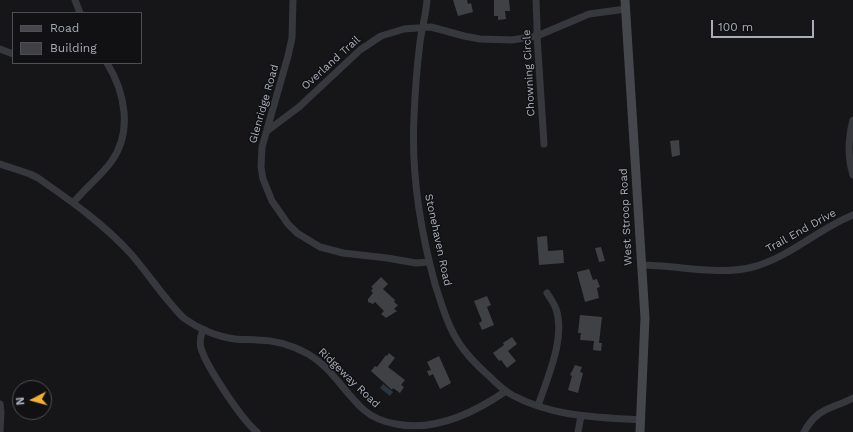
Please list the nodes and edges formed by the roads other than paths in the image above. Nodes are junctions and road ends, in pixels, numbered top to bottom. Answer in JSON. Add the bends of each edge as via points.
{"nodes":[{"id":1,"x":75,"y":0,"type":"edge"},
{"id":2,"x":293,"y":0,"type":"edge"},
{"id":3,"x":427,"y":0,"type":"edge"},
{"id":4,"x":536,"y":0,"type":"edge"},
{"id":5,"x":626,"y":5,"type":"edge"},
{"id":6,"x":80,"y":12,"type":"edge"},
{"id":7,"x":423,"y":28,"type":"junction"},
{"id":8,"x":537,"y":36,"type":"junction"},
{"id":9,"x":0,"y":49,"type":"edge"},
{"id":10,"x":12,"y":54,"type":"edge"},
{"id":11,"x":108,"y":64,"type":"edge"},
{"id":12,"x":853,"y":120,"type":"edge"},
{"id":13,"x":267,"y":131,"type":"junction"},
{"id":14,"x":544,"y":144,"type":"dead end"},
{"id":15,"x":0,"y":164,"type":"edge"},
{"id":16,"x":853,"y":175,"type":"edge"},
{"id":17,"x":74,"y":202,"type":"junction"},
{"id":18,"x":853,"y":215,"type":"edge"},
{"id":19,"x":429,"y":262,"type":"junction"},
{"id":20,"x":641,"y":265,"type":"junction"},
{"id":21,"x":546,"y":293,"type":"dead end"},
{"id":22,"x":203,"y":330,"type":"junction"},
{"id":23,"x":506,"y":391,"type":"junction"},
{"id":24,"x":853,"y":398,"type":"edge"},
{"id":25,"x":0,"y":404,"type":"edge"},
{"id":26,"x":538,"y":406,"type":"junction"},
{"id":27,"x":581,"y":416,"type":"junction"},
{"id":28,"x":641,"y":420,"type":"junction"},
{"id":29,"x":0,"y":432,"type":"edge"},
{"id":30,"x":257,"y":432,"type":"edge"},
{"id":31,"x":578,"y":432,"type":"edge"},
{"id":32,"x":640,"y":432,"type":"edge"},
{"id":33,"x":804,"y":432,"type":"edge"}],
"edges":[{"from":1,"to":6,"type":"street"},
{"from":2,"to":13,"type":"street","name":"Glenridge Road","via":[[292,38]]},
{"from":3,"to":7,"type":"street","name":"Stonehaven Road"},
{"from":4,"to":8,"type":"street","name":"Chowning Circle"},
{"from":5,"to":8,"type":"street","name":"Overland Trail","via":[[589,14]]},
{"from":5,"to":20,"type":"main road","name":"West Stroop Road"},
{"from":7,"to":8,"type":"street","name":"Overland Trail","via":[[431,27],[494,41]]},
{"from":7,"to":13,"type":"street","name":"Overland Trail","via":[[392,32],[370,42],[299,107]]},
{"from":7,"to":19,"type":"street","name":"Stonehaven Road","via":[[413,140],[416,195]]},
{"from":8,"to":14,"type":"street","name":"Chowning Circle"},
{"from":9,"to":10,"type":"street"},
{"from":11,"to":17,"type":"street","via":[[121,95],[124,109],[123,134],[111,162]]},
{"from":12,"to":16,"type":"street","via":[[848,154]]},
{"from":13,"to":19,"type":"street","name":"Glenridge Road","via":[[261,154],[265,184],[279,212],[297,232],[308,240],[343,253],[416,263]]},
{"from":15,"to":17,"type":"street","name":"Ridgeway Road","via":[[34,176]]},
{"from":17,"to":22,"type":"street","name":"Ridgeway Road","via":[[131,254],[178,313]]},
{"from":18,"to":20,"type":"street","name":"Trail End Drive","via":[[784,254],[748,268],[723,270]]},
{"from":19,"to":23,"type":"street","name":"Stonehaven Road","via":[[441,304],[456,338],[473,361]]},
{"from":20,"to":28,"type":"main road","name":"West Stroop Road","via":[[645,318]]},
{"from":21,"to":26,"type":"street","via":[[555,308],[559,327],[554,355]]},
{"from":22,"to":23,"type":"street","name":"Ridgeway Road","via":[[227,337],[269,340],[295,347],[320,363],[369,414],[386,422],[425,426],[458,418]]},
{"from":22,"to":30,"type":"street","via":[[200,344],[204,356],[244,419]]},
{"from":23,"to":26,"type":"street"},
{"from":24,"to":33,"type":"street","via":[[821,411]]},
{"from":25,"to":29,"type":"street"},
{"from":26,"to":27,"type":"street"},
{"from":27,"to":28,"type":"street"},
{"from":27,"to":31,"type":"street"},
{"from":28,"to":32,"type":"main road","name":"West Stroop Road"}]}
